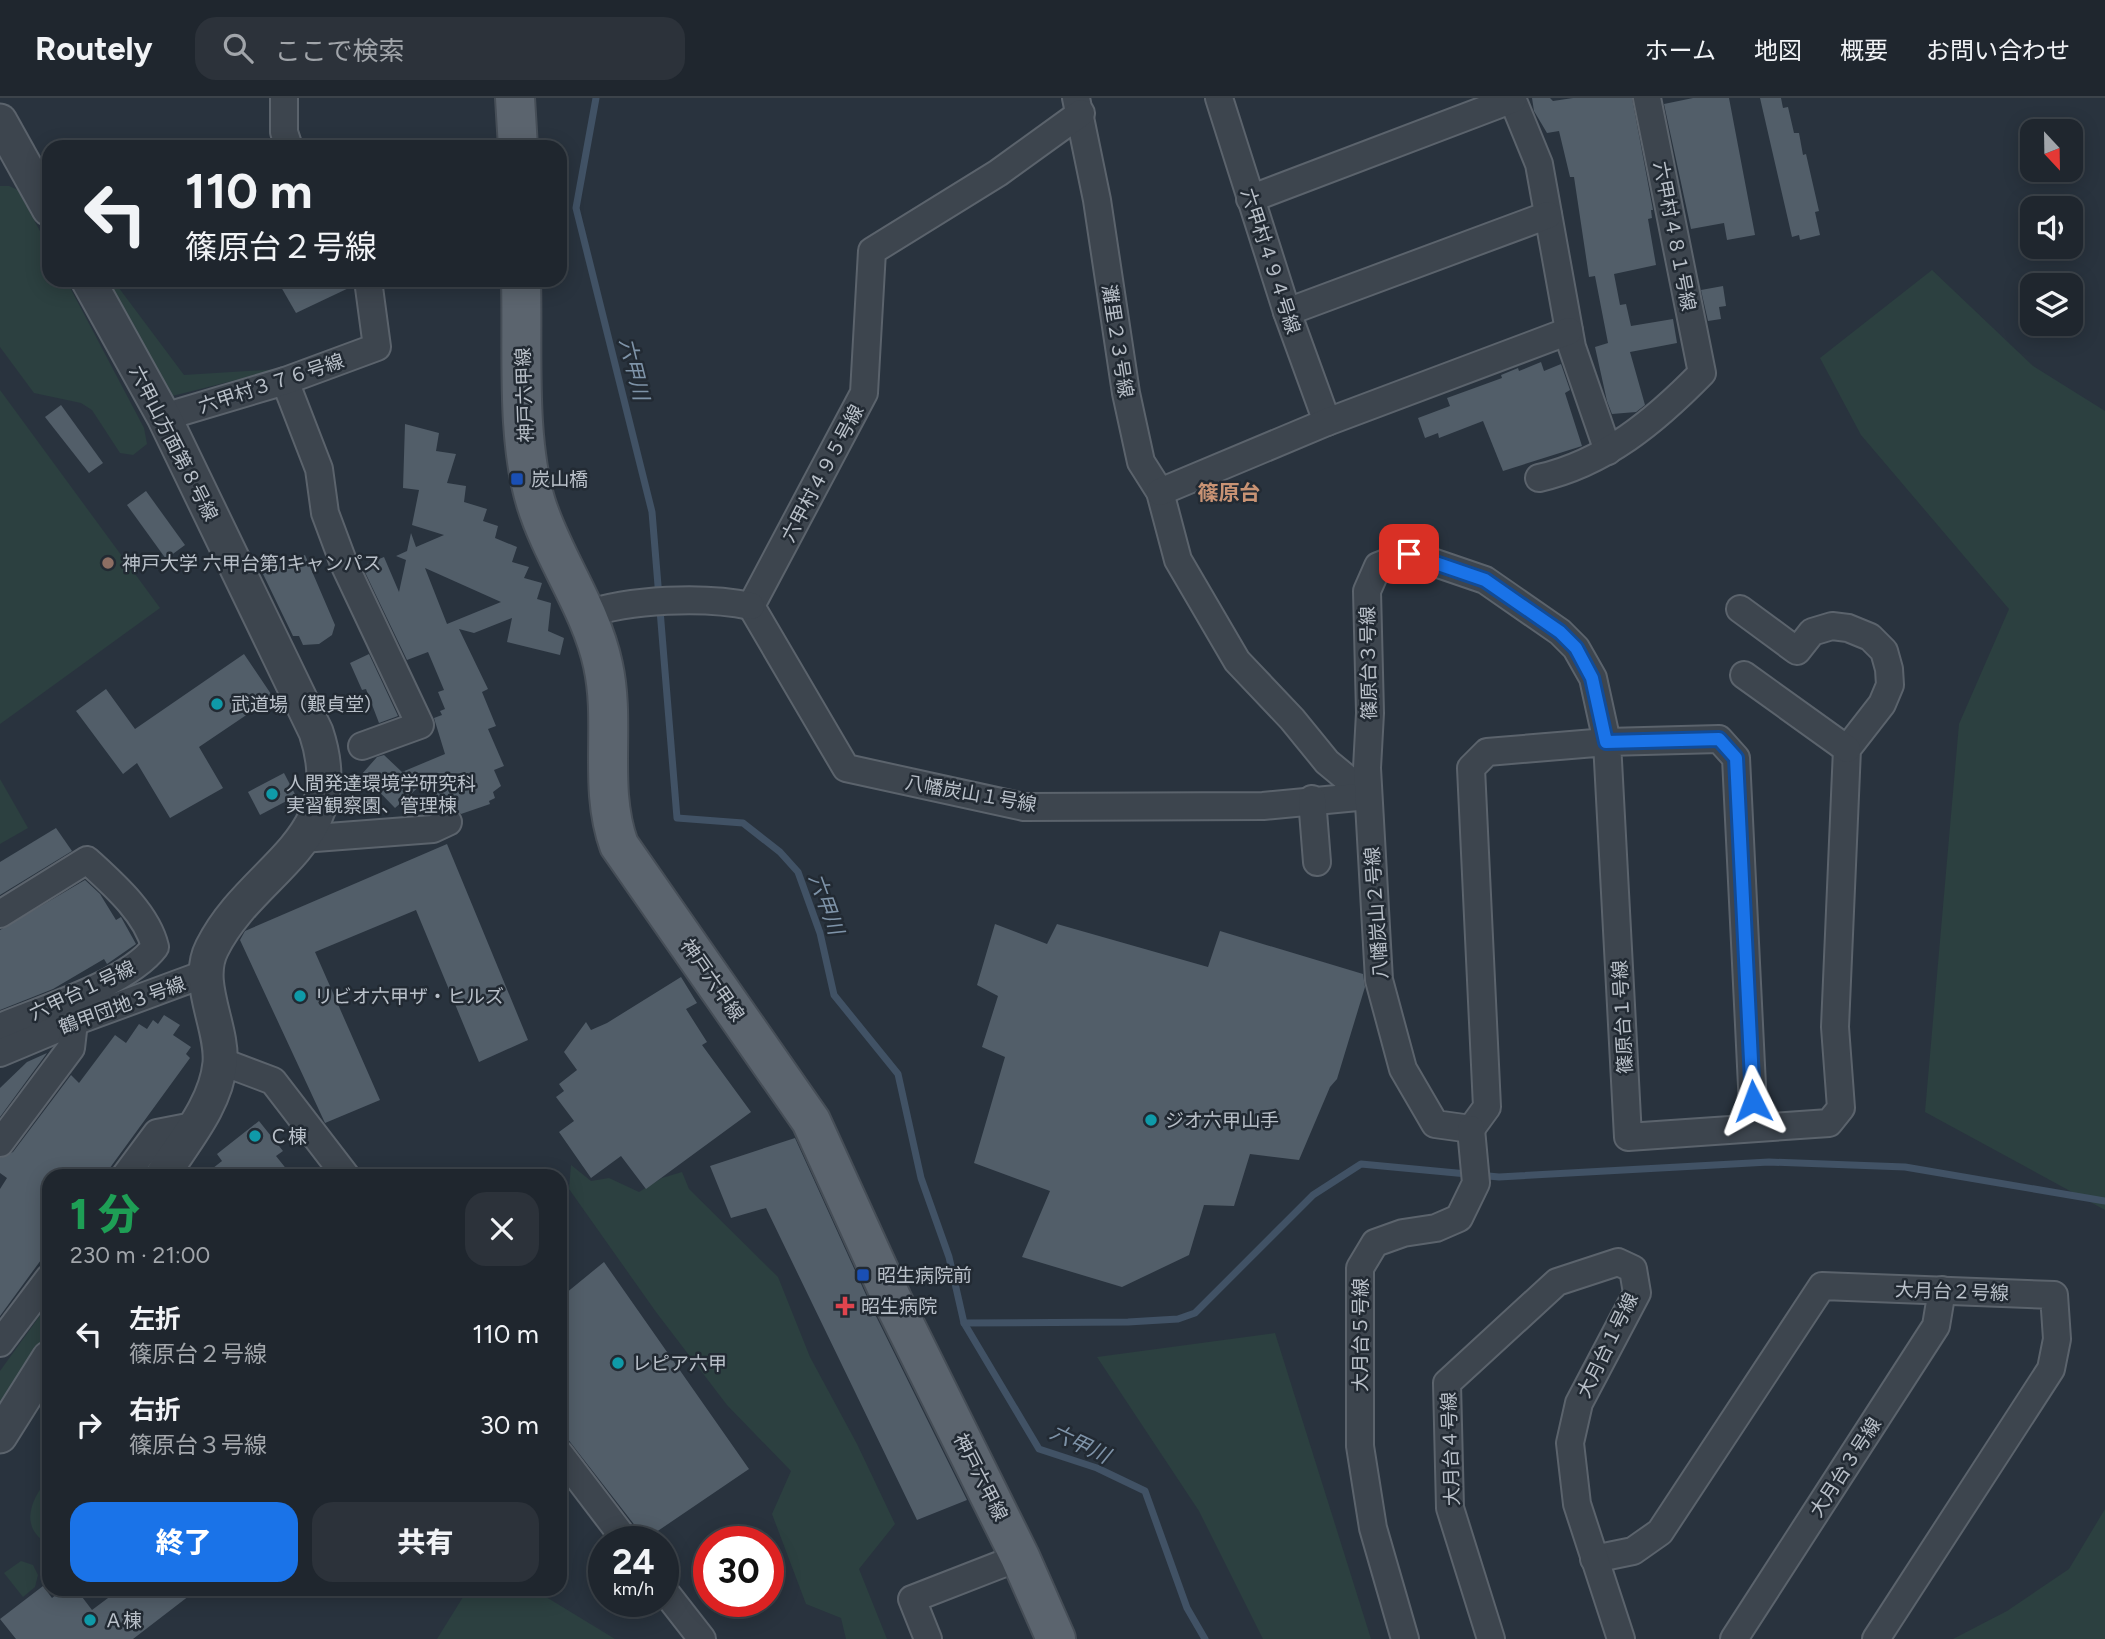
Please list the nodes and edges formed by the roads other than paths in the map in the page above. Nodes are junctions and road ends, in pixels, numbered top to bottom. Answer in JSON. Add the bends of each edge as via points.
{"nodes":[{"id":1,"x":284,"y":98,"type":"edge"},
{"id":2,"x":515,"y":98,"type":"edge"},
{"id":3,"x":1647,"y":98,"type":"edge"},
{"id":4,"x":1218,"y":99,"type":"edge"},
{"id":5,"x":1512,"y":99,"type":"edge"},
{"id":6,"x":1079,"y":105,"type":"edge"},
{"id":7,"x":0,"y":121,"type":"edge"},
{"id":8,"x":287,"y":140,"type":"edge"},
{"id":9,"x":518,"y":140,"type":"edge"},
{"id":10,"x":42,"y":196,"type":"edge"},
{"id":11,"x":1250,"y":199,"type":"junction"},
{"id":12,"x":1548,"y":215,"type":"junction"},
{"id":13,"x":872,"y":251,"type":"joint"},
{"id":14,"x":92,"y":287,"type":"edge"},
{"id":15,"x":369,"y":287,"type":"edge"},
{"id":16,"x":521,"y":287,"type":"edge"},
{"id":17,"x":1287,"y":312,"type":"junction"},
{"id":18,"x":1569,"y":331,"type":"junction"},
{"id":19,"x":285,"y":381,"type":"junction"},
{"id":20,"x":164,"y":417,"type":"junction"},
{"id":21,"x":1327,"y":422,"type":"junction"},
{"id":22,"x":1608,"y":451,"type":"junction"},
{"id":23,"x":1539,"y":478,"type":"dead end"},
{"id":24,"x":1160,"y":492,"type":"junction"},
{"id":25,"x":751,"y":606,"type":"junction"},
{"id":26,"x":1740,"y":609,"type":"dead end"},
{"id":27,"x":584,"y":615,"type":"junction"},
{"id":28,"x":1744,"y":675,"type":"dead end"},
{"id":29,"x":1606,"y":742,"type":"junction"},
{"id":30,"x":362,"y":746,"type":"dead end"},
{"id":31,"x":1847,"y":749,"type":"junction"},
{"id":32,"x":1367,"y":796,"type":"junction"},
{"id":33,"x":1312,"y":799,"type":"junction"},
{"id":34,"x":448,"y":822,"type":"dead end"},
{"id":35,"x":302,"y":839,"type":"junction"},
{"id":36,"x":1317,"y":862,"type":"dead end"},
{"id":37,"x":0,"y":914,"type":"edge"},
{"id":38,"x":206,"y":973,"type":"junction"},
{"id":39,"x":74,"y":1022,"type":"junction"},
{"id":40,"x":0,"y":1027,"type":"edge"},
{"id":41,"x":0,"y":1054,"type":"edge"},
{"id":42,"x":220,"y":1061,"type":"junction"},
{"id":43,"x":193,"y":1126,"type":"junction"},
{"id":44,"x":1754,"y":1127,"type":"junction"},
{"id":45,"x":1471,"y":1129,"type":"junction"},
{"id":46,"x":0,"y":1143,"type":"edge"},
{"id":47,"x":130,"y":1169,"type":"edge"},
{"id":48,"x":166,"y":1169,"type":"edge"},
{"id":49,"x":341,"y":1169,"type":"edge"},
{"id":50,"x":1618,"y":1262,"type":"joint"},
{"id":51,"x":42,"y":1287,"type":"edge"},
{"id":52,"x":1942,"y":1290,"type":"junction"},
{"id":53,"x":0,"y":1343,"type":"edge"},
{"id":54,"x":42,"y":1369,"type":"edge"},
{"id":55,"x":0,"y":1436,"type":"edge"},
{"id":56,"x":567,"y":1463,"type":"edge"},
{"id":57,"x":615,"y":1526,"type":"edge"},
{"id":58,"x":1020,"y":1557,"type":"junction"},
{"id":59,"x":1594,"y":1559,"type":"junction"},
{"id":60,"x":679,"y":1609,"type":"edge"},
{"id":61,"x":702,"y":1639,"type":"edge"},
{"id":62,"x":928,"y":1639,"type":"edge"},
{"id":63,"x":1056,"y":1639,"type":"edge"},
{"id":64,"x":1405,"y":1639,"type":"edge"},
{"id":65,"x":1491,"y":1639,"type":"edge"},
{"id":66,"x":1621,"y":1639,"type":"edge"},
{"id":67,"x":1734,"y":1639,"type":"edge"},
{"id":68,"x":1876,"y":1639,"type":"edge"}],
"edges":[{"from":1,"to":8,"type":"street"},
{"from":2,"to":9,"type":"main road"},
{"from":3,"to":22,"type":"street","name":"六甲村４８１号線","via":[[1702,373],[1663,413]]},
{"from":4,"to":11,"type":"street","name":"六甲村４９４号線"},
{"from":5,"to":11,"type":"street"},
{"from":5,"to":12,"type":"street","via":[[1539,164]]},
{"from":6,"to":13,"type":"street","name":"灘里２３号線","via":[[998,173]]},
{"from":6,"to":24,"type":"street","name":"灘里２３号線","via":[[1118,358],[1141,462]]},
{"from":7,"to":10,"type":"street"},
{"from":11,"to":17,"type":"street","name":"六甲村４９４号線"},
{"from":12,"to":17,"type":"street"},
{"from":12,"to":18,"type":"street"},
{"from":13,"to":25,"type":"street","name":"六甲村４９５号線","via":[[864,393]]},
{"from":14,"to":20,"type":"street","name":"六甲山方面第８号線"},
{"from":15,"to":19,"type":"street","name":"六甲村３７６号線","via":[[377,348]]},
{"from":16,"to":27,"type":"main road","name":"神戸六甲線","via":[[527,463],[546,531]]},
{"from":17,"to":21,"type":"street","name":"六甲村４９４号線"},
{"from":18,"to":21,"type":"street"},
{"from":18,"to":22,"type":"street"},
{"from":19,"to":20,"type":"street","name":"六甲村３７６号線"},
{"from":19,"to":30,"type":"street","via":[[318,470],[325,513],[344,564],[420,725]]},
{"from":20,"to":35,"type":"street","name":"六甲山方面第８号線","via":[[324,756],[323,802]]},
{"from":21,"to":24,"type":"street"},
{"from":22,"to":23,"type":"street","via":[[1570,471]]},
{"from":24,"to":32,"type":"street","name":"灘里２３号線","via":[[1178,560],[1237,661],[1327,762]]},
{"from":25,"to":27,"type":"street","via":[[712,601],[629,605]]},
{"from":25,"to":33,"type":"street","name":"八幡炭山１号線","via":[[846,768],[1024,807],[1263,806]]},
{"from":26,"to":31,"type":"street","via":[[1797,651],[1812,632],[1832,626],[1870,637],[1884,651],[1889,685],[1882,704]]},
{"from":27,"to":58,"type":"main road","name":"神戸六甲線","via":[[604,666],[609,793],[620,845],[811,1121]]},
{"from":28,"to":31,"type":"street"},
{"from":29,"to":32,"type":"street","name":"篠原台３号線","via":[[1592,678],[1576,648],[1560,632],[1485,580],[1409,554],[1378,566],[1367,591]]},
{"from":29,"to":44,"type":"street","via":[[1719,739],[1736,758]]},
{"from":29,"to":44,"type":"street","name":"篠原台１号線","via":[[1628,1137]]},
{"from":29,"to":45,"type":"street","via":[[1487,752],[1471,768],[1487,1107]]},
{"from":31,"to":44,"type":"street","name":"篠原台１号線","via":[[1835,1027],[1841,1108],[1829,1123]]},
{"from":32,"to":33,"type":"street","name":"八幡炭山１号線"},
{"from":32,"to":45,"type":"street","name":"八幡炭山２号線","via":[[1380,980],[1403,1069],[1435,1124]]},
{"from":33,"to":36,"type":"street"},
{"from":34,"to":35,"type":"street","via":[[433,829]]},
{"from":35,"to":38,"type":"street","name":"六甲山方面第８号線","via":[[220,934],[209,953]]},
{"from":37,"to":40,"type":"street","name":"六甲台１号線","via":[[87,860],[113,884],[152,934],[155,947],[123,974]]},
{"from":38,"to":39,"type":"street","name":"鶴甲団地３号線"},
{"from":38,"to":42,"type":"street"},
{"from":39,"to":41,"type":"street","name":"鶴甲団地３号線"},
{"from":39,"to":46,"type":"street","via":[[71,1048]]},
{"from":42,"to":43,"type":"street","via":[[213,1093]]},
{"from":42,"to":49,"type":"street","via":[[273,1081]]},
{"from":43,"to":47,"type":"street","via":[[157,1133]]},
{"from":43,"to":48,"type":"street"},
{"from":45,"to":64,"type":"street","name":"大月台５号線","via":[[1475,1171],[1459,1219],[1375,1243],[1360,1268],[1360,1446],[1377,1542]]},
{"from":50,"to":59,"type":"street","name":"大月台１号線","via":[[1633,1269],[1637,1293],[1579,1403],[1570,1443],[1577,1504]]},
{"from":50,"to":65,"type":"street","name":"大月台４号線","via":[[1557,1282],[1447,1383],[1450,1508]]},
{"from":51,"to":53,"type":"street"},
{"from":52,"to":59,"type":"street","name":"大月台２号線","via":[[1822,1286],[1660,1532],[1633,1552]]},
{"from":52,"to":67,"type":"street","name":"大月台３号線","via":[[1936,1326]]},
{"from":52,"to":68,"type":"street","name":"大月台２号線","via":[[2054,1295],[2057,1339],[2051,1369]]},
{"from":54,"to":55,"type":"street"},
{"from":56,"to":57,"type":"street"},
{"from":58,"to":62,"type":"street","via":[[912,1599]]},
{"from":58,"to":63,"type":"main road","name":"神戸六甲線"},
{"from":59,"to":66,"type":"street","name":"大月台１号線"},
{"from":60,"to":61,"type":"street"}]}
